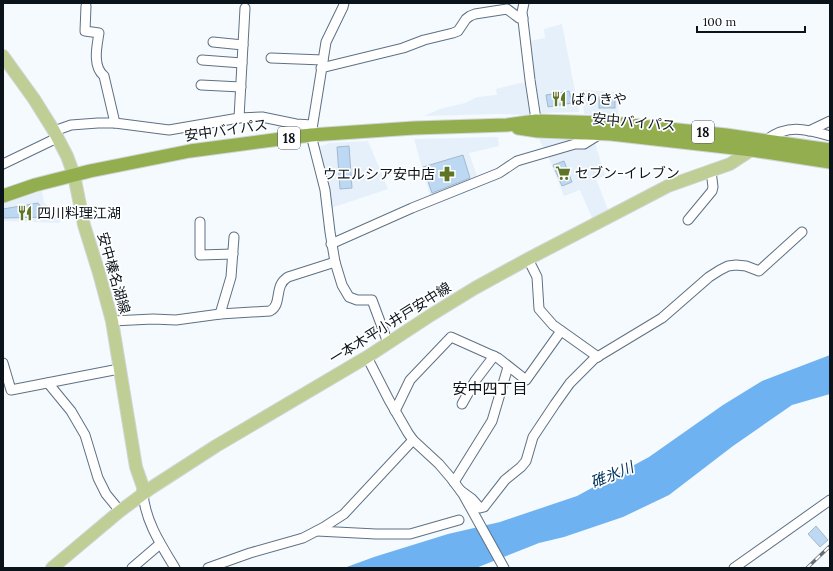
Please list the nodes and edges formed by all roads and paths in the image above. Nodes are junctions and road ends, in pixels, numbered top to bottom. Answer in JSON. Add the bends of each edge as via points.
{"nodes":[{"id":1,"x":344,"y":3,"type":"edge"},
{"id":2,"x":524,"y":3,"type":"edge"},
{"id":3,"x":86,"y":6,"type":"dead end"},
{"id":4,"x":245,"y":8,"type":"dead end"},
{"id":5,"x":523,"y":18,"type":"junction"},
{"id":6,"x":212,"y":42,"type":"dead end"},
{"id":7,"x":243,"y":45,"type":"junction"},
{"id":8,"x":3,"y":56,"type":"edge"},
{"id":9,"x":271,"y":58,"type":"dead end"},
{"id":10,"x":202,"y":60,"type":"dead end"},
{"id":11,"x":242,"y":63,"type":"junction"},
{"id":12,"x":322,"y":64,"type":"junction"},
{"id":13,"x":201,"y":85,"type":"dead end"},
{"id":14,"x":241,"y":87,"type":"junction"},
{"id":15,"x":239,"y":118,"type":"junction"},
{"id":16,"x":830,"y":121,"type":"edge"},
{"id":17,"x":115,"y":123,"type":"junction"},
{"id":18,"x":537,"y":126,"type":"junction"},
{"id":19,"x":312,"y":130,"type":"junction"},
{"id":20,"x":809,"y":131,"type":"junction"},
{"id":21,"x":56,"y":134,"type":"junction"},
{"id":22,"x":601,"y":134,"type":"junction"},
{"id":23,"x":830,"y":136,"type":"edge"},
{"id":24,"x":766,"y":140,"type":"junction"},
{"id":25,"x":752,"y":150,"type":"junction"},
{"id":26,"x":830,"y":150,"type":"edge"},
{"id":27,"x":830,"y":162,"type":"edge"},
{"id":28,"x":3,"y":164,"type":"edge"},
{"id":29,"x":711,"y":171,"type":"junction"},
{"id":30,"x":74,"y":175,"type":"junction"},
{"id":31,"x":3,"y":196,"type":"edge"},
{"id":32,"x":688,"y":220,"type":"dead end"},
{"id":33,"x":200,"y":222,"type":"dead end"},
{"id":34,"x":802,"y":232,"type":"dead end"},
{"id":35,"x":234,"y":237,"type":"dead end"},
{"id":36,"x":331,"y":244,"type":"junction"},
{"id":37,"x":233,"y":254,"type":"junction"},
{"id":38,"x":528,"y":259,"type":"junction"},
{"id":39,"x":335,"y":262,"type":"junction"},
{"id":40,"x":220,"y":314,"type":"junction"},
{"id":41,"x":112,"y":321,"type":"junction"},
{"id":42,"x":560,"y":331,"type":"junction"},
{"id":43,"x":388,"y":343,"type":"junction"},
{"id":44,"x":494,"y":356,"type":"junction"},
{"id":45,"x":366,"y":357,"type":"junction"},
{"id":46,"x":598,"y":357,"type":"junction"},
{"id":47,"x":3,"y":363,"type":"edge"},
{"id":48,"x":508,"y":367,"type":"junction"},
{"id":49,"x":119,"y":369,"type":"junction"},
{"id":50,"x":48,"y":383,"type":"junction"},
{"id":51,"x":462,"y":404,"type":"dead end"},
{"id":52,"x":395,"y":411,"type":"junction"},
{"id":53,"x":413,"y":440,"type":"junction"},
{"id":54,"x":454,"y":482,"type":"junction"},
{"id":55,"x":461,"y":491,"type":"junction"},
{"id":56,"x":143,"y":493,"type":"junction"},
{"id":57,"x":830,"y":500,"type":"edge"},
{"id":58,"x":120,"y":511,"type":"junction"},
{"id":59,"x":459,"y":520,"type":"dead end"},
{"id":60,"x":317,"y":531,"type":"junction"},
{"id":61,"x":160,"y":544,"type":"junction"},
{"id":62,"x":52,"y":568,"type":"edge"},
{"id":63,"x":132,"y":568,"type":"edge"},
{"id":64,"x":175,"y":568,"type":"edge"},
{"id":65,"x":208,"y":568,"type":"edge"},
{"id":66,"x":504,"y":568,"type":"edge"},
{"id":67,"x":734,"y":568,"type":"edge"}],
"edges":[{"from":1,"to":12,"type":"street","via":[[326,42]]},
{"from":2,"to":5,"type":"street"},
{"from":3,"to":17,"type":"street","via":[[85,31],[99,33],[96,56],[104,76]]},
{"from":4,"to":7,"type":"street"},
{"from":5,"to":12,"type":"street","via":[[507,9],[475,14],[466,19],[458,31],[453,33],[403,48]]},
{"from":5,"to":18,"type":"street"},
{"from":6,"to":7,"type":"street"},
{"from":7,"to":11,"type":"street"},
{"from":8,"to":21,"type":"main road","name":"安中榛名湖線"},
{"from":9,"to":12,"type":"street"},
{"from":10,"to":11,"type":"street"},
{"from":11,"to":14,"type":"street"},
{"from":12,"to":19,"type":"street"},
{"from":13,"to":14,"type":"street"},
{"from":14,"to":15,"type":"street"},
{"from":15,"to":17,"type":"street","via":[[169,130]]},
{"from":15,"to":19,"type":"street","via":[[262,117]]},
{"from":16,"to":20,"type":"street"},
{"from":17,"to":21,"type":"street","via":[[71,125]]},
{"from":18,"to":19,"type":"highway","name":"安中バイパス","number":"18"},
{"from":18,"to":22,"type":"highway","name":"安中バイパス","number":"18"},
{"from":18,"to":24,"type":"highway","name":"安中バイパス","number":"18","via":[[611,123]]},
{"from":19,"to":30,"type":"highway","name":"安中バイパス","number":"18","via":[[190,151]]},
{"from":19,"to":36,"type":"street","via":[[326,190]]},
{"from":20,"to":23,"type":"street"},
{"from":20,"to":24,"type":"street","via":[[787,130],[775,133]]},
{"from":21,"to":28,"type":"street"},
{"from":21,"to":30,"type":"main road","name":"安中榛名湖線"},
{"from":22,"to":25,"type":"highway","name":"安中バイパス","number":"18"},
{"from":22,"to":36,"type":"street","via":[[584,144],[575,144],[518,161],[499,174],[412,208]]},
{"from":24,"to":25,"type":"main road","name":"一本木平小井戸安中線"},
{"from":24,"to":26,"type":"highway","name":"安中バイパス","number":"18"},
{"from":25,"to":27,"type":"highway","name":"安中バイパス","number":"18"},
{"from":25,"to":29,"type":"main road","name":"一本木平小井戸安中線","via":[[730,164]]},
{"from":29,"to":32,"type":"street","via":[[712,191]]},
{"from":29,"to":38,"type":"main road","name":"一本木平小井戸安中線","via":[[668,186]]},
{"from":30,"to":31,"type":"highway","name":"安中バイパス","number":"18"},
{"from":30,"to":41,"type":"main road","name":"安中榛名湖線","via":[[84,225]]},
{"from":33,"to":37,"type":"street","via":[[200,255]]},
{"from":34,"to":46,"type":"street","via":[[760,271],[736,265],[720,270],[662,318]]},
{"from":35,"to":37,"type":"street"},
{"from":36,"to":39,"type":"street"},
{"from":37,"to":40,"type":"street","via":[[231,277]]},
{"from":38,"to":42,"type":"street","via":[[537,277],[539,309]]},
{"from":38,"to":43,"type":"main road","name":"一本木平小井戸安中線","via":[[469,292]]},
{"from":39,"to":40,"type":"street","via":[[284,279],[275,306],[270,311]]},
{"from":39,"to":43,"type":"street","via":[[342,285],[349,297],[372,300]]},
{"from":40,"to":41,"type":"street","via":[[176,320]]},
{"from":41,"to":49,"type":"main road","name":"安中榛名湖線"},
{"from":42,"to":46,"type":"street"},
{"from":42,"to":48,"type":"street","via":[[526,380]]},
{"from":43,"to":45,"type":"main road","name":"一本木平小井戸安中線"},
{"from":44,"to":48,"type":"street"},
{"from":44,"to":51,"type":"street"},
{"from":44,"to":52,"type":"street","via":[[451,337],[410,380]]},
{"from":45,"to":52,"type":"street"},
{"from":45,"to":56,"type":"main road","name":"一本木平小井戸安中線","via":[[216,446]]},
{"from":46,"to":55,"type":"street","via":[[566,388],[533,438],[526,461],[505,480],[484,507],[480,508]]},
{"from":47,"to":50,"type":"street","via":[[11,390]]},
{"from":48,"to":54,"type":"street","via":[[492,421]]},
{"from":49,"to":50,"type":"street"},
{"from":49,"to":56,"type":"main road","name":"安中榛名湖線"},
{"from":50,"to":58,"type":"street","via":[[71,411],[85,435],[98,478],[106,494]]},
{"from":52,"to":53,"type":"street"},
{"from":53,"to":54,"type":"street"},
{"from":53,"to":60,"type":"street","via":[[344,514]]},
{"from":54,"to":55,"type":"street"},
{"from":55,"to":66,"type":"street"},
{"from":56,"to":58,"type":"main road","name":"一本木平小井戸安中線"},
{"from":56,"to":61,"type":"street","via":[[149,521]]},
{"from":57,"to":67,"type":"street"},
{"from":58,"to":62,"type":"main road","name":"一本木平小井戸安中線"},
{"from":59,"to":60,"type":"street","via":[[410,534]]},
{"from":60,"to":65,"type":"street","via":[[303,538]]},
{"from":61,"to":63,"type":"street"},
{"from":61,"to":64,"type":"street"}]}
